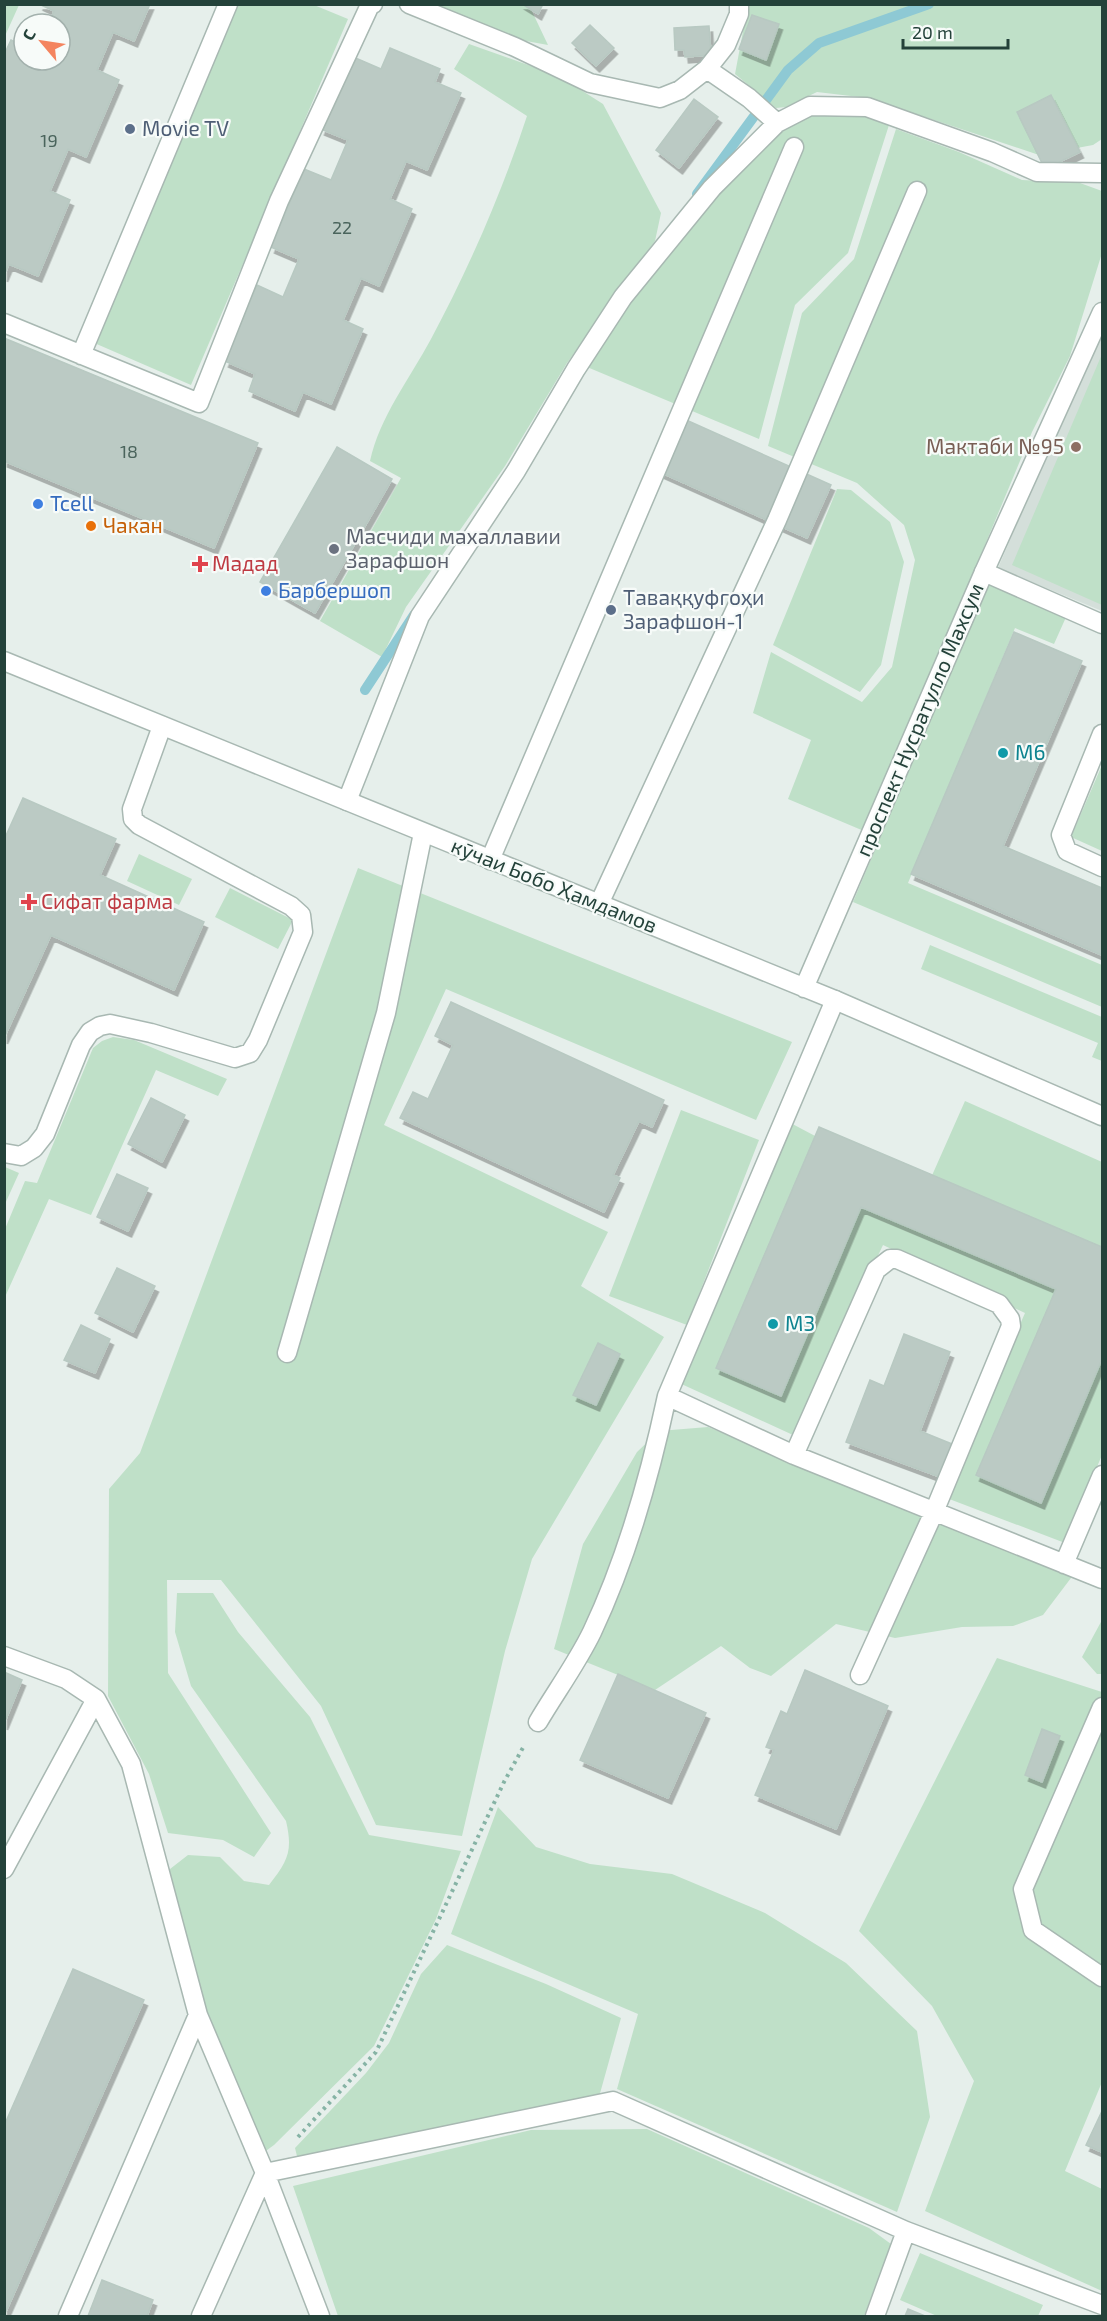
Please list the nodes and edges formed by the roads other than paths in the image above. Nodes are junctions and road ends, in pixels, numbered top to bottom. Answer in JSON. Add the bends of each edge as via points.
{"nodes":[{"id":1,"x":228,"y":4,"type":"edge"},
{"id":2,"x":410,"y":4,"type":"edge"},
{"id":3,"x":739,"y":4,"type":"edge"},
{"id":4,"x":370,"y":5,"type":"edge"},
{"id":5,"x":707,"y":69,"type":"junction"},
{"id":6,"x":772,"y":118,"type":"junction"},
{"id":7,"x":794,"y":147,"type":"dead end"},
{"id":8,"x":1102,"y":173,"type":"edge"},
{"id":9,"x":917,"y":190,"type":"dead end"},
{"id":10,"x":1102,"y":312,"type":"edge"},
{"id":11,"x":4,"y":323,"type":"edge"},
{"id":12,"x":81,"y":354,"type":"junction"},
{"id":13,"x":984,"y":572,"type":"junction"},
{"id":14,"x":1102,"y":624,"type":"edge"},
{"id":15,"x":7,"y":667,"type":"edge"},
{"id":16,"x":162,"y":726,"type":"junction"},
{"id":17,"x":1102,"y":734,"type":"edge"},
{"id":18,"x":347,"y":801,"type":"junction"},
{"id":19,"x":423,"y":833,"type":"junction"},
{"id":20,"x":490,"y":860,"type":"junction"},
{"id":21,"x":1102,"y":867,"type":"edge"},
{"id":22,"x":599,"y":904,"type":"junction"},
{"id":23,"x":804,"y":988,"type":"junction"},
{"id":24,"x":835,"y":1000,"type":"junction"},
{"id":25,"x":1102,"y":1116,"type":"edge"},
{"id":26,"x":4,"y":1153,"type":"edge"},
{"id":27,"x":287,"y":1353,"type":"dead end"},
{"id":28,"x":667,"y":1396,"type":"junction"},
{"id":29,"x":794,"y":1455,"type":"junction"},
{"id":30,"x":1102,"y":1475,"type":"edge"},
{"id":31,"x":933,"y":1512,"type":"junction"},
{"id":32,"x":1064,"y":1564,"type":"junction"},
{"id":33,"x":1102,"y":1579,"type":"edge"},
{"id":34,"x":4,"y":1656,"type":"edge"},
{"id":35,"x":860,"y":1675,"type":"dead end"},
{"id":36,"x":96,"y":1699,"type":"junction"},
{"id":37,"x":1102,"y":1707,"type":"edge"},
{"id":38,"x":538,"y":1722,"type":"road end"},
{"id":39,"x":4,"y":1869,"type":"edge"},
{"id":40,"x":1102,"y":1977,"type":"edge"},
{"id":41,"x":198,"y":2015,"type":"junction"},
{"id":42,"x":265,"y":2173,"type":"junction"},
{"id":43,"x":906,"y":2231,"type":"junction"},
{"id":44,"x":1102,"y":2306,"type":"edge"},
{"id":45,"x":68,"y":2316,"type":"edge"},
{"id":46,"x":201,"y":2316,"type":"edge"},
{"id":47,"x":320,"y":2316,"type":"edge"},
{"id":48,"x":875,"y":2316,"type":"edge"}],
"edges":[{"from":1,"to":12,"type":"street"},
{"from":2,"to":5,"type":"street","via":[[590,83],[660,98],[680,90]]},
{"from":3,"to":5,"type":"street","via":[[739,14],[726,45]]},
{"from":4,"to":12,"type":"street","via":[[279,201],[199,403]]},
{"from":5,"to":6,"type":"street"},
{"from":6,"to":8,"type":"street","via":[[810,106],[867,107],[1037,172]]},
{"from":6,"to":18,"type":"street","via":[[623,297],[516,471],[420,616]]},
{"from":7,"to":20,"type":"street"},
{"from":9,"to":22,"type":"street","via":[[777,520]]},
{"from":10,"to":13,"type":"street"},
{"from":11,"to":12,"type":"street"},
{"from":13,"to":14,"type":"street","name":"проспект Нусратулло Махсум"},
{"from":13,"to":23,"type":"street","name":"проспект Нусратулло Махсум"},
{"from":15,"to":16,"type":"street","name":"кӯчаи Бобо Ҳамдамов"},
{"from":16,"to":18,"type":"street","name":"кӯчаи Бобо Ҳамдамов"},
{"from":16,"to":26,"type":"street","via":[[132,809],[133,819],[291,906],[302,915],[303,932],[249,1053],[234,1058],[151,1033],[110,1024],[100,1026],[81,1045],[45,1134],[21,1156]]},
{"from":17,"to":21,"type":"street","via":[[1061,836],[1067,851]]},
{"from":18,"to":19,"type":"street","name":"кӯчаи Бобо Ҳамдамов"},
{"from":19,"to":20,"type":"street","name":"кӯчаи Бобо Ҳамдамов"},
{"from":19,"to":27,"type":"street","via":[[386,1013]]},
{"from":20,"to":22,"type":"street","name":"кӯчаи Бобо Ҳамдамов"},
{"from":22,"to":23,"type":"street","name":"кӯчаи Бобо Ҳамдамов"},
{"from":23,"to":24,"type":"street","name":"кӯчаи Бобо Ҳамдамов"},
{"from":24,"to":25,"type":"street","name":"кӯчаи Бобо Ҳамдамов"},
{"from":24,"to":28,"type":"street"},
{"from":28,"to":29,"type":"street"},
{"from":28,"to":38,"type":"street","via":[[653,1460],[615,1573],[591,1633]]},
{"from":29,"to":31,"type":"street"},
{"from":29,"to":31,"type":"street","via":[[876,1270],[890,1259],[897,1259],[999,1304],[1011,1326]]},
{"from":30,"to":32,"type":"street"},
{"from":31,"to":32,"type":"street"},
{"from":31,"to":35,"type":"street"},
{"from":32,"to":33,"type":"street"},
{"from":34,"to":36,"type":"street","via":[[66,1679]]},
{"from":36,"to":39,"type":"street"},
{"from":36,"to":41,"type":"street","via":[[131,1764]]},
{"from":37,"to":40,"type":"street","via":[[1023,1889],[1033,1930]]},
{"from":41,"to":42,"type":"street"},
{"from":41,"to":45,"type":"street"},
{"from":42,"to":43,"type":"street","via":[[613,2101]]},
{"from":42,"to":46,"type":"street"},
{"from":42,"to":47,"type":"street"},
{"from":43,"to":44,"type":"street"},
{"from":43,"to":48,"type":"street"}]}
